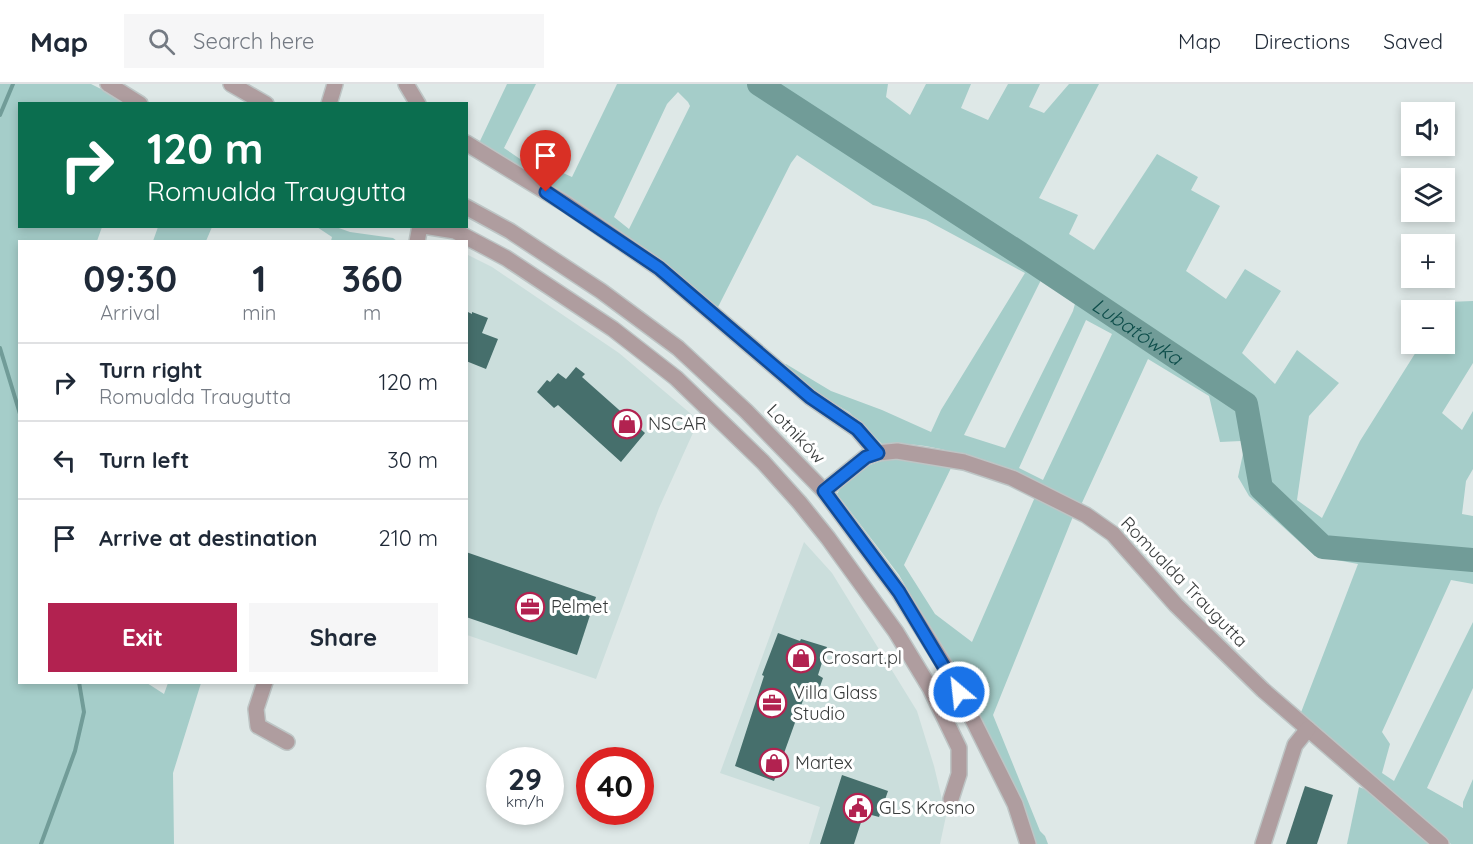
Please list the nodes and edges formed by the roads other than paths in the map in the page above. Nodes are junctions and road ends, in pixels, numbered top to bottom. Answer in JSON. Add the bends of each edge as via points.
{"nodes":[{"id":1,"x":108,"y":84,"type":"edge"},
{"id":2,"x":231,"y":84,"type":"edge"},
{"id":3,"x":335,"y":84,"type":"edge"},
{"id":4,"x":406,"y":84,"type":"edge"},
{"id":5,"x":137,"y":102,"type":"edge"},
{"id":6,"x":262,"y":102,"type":"edge"},
{"id":7,"x":329,"y":102,"type":"edge"},
{"id":8,"x":416,"y":102,"type":"edge"},
{"id":9,"x":468,"y":144,"type":"edge"},
{"id":10,"x":468,"y":208,"type":"edge"},
{"id":11,"x":435,"y":228,"type":"edge"},
{"id":12,"x":878,"y":453,"type":"junction"},
{"id":13,"x":824,"y":491,"type":"junction"},
{"id":14,"x":264,"y":684,"type":"edge"},
{"id":15,"x":1308,"y":729,"type":"junction"},
{"id":16,"x":287,"y":742,"type":"dead end"},
{"id":17,"x":951,"y":799,"type":"dead end"},
{"id":18,"x":1028,"y":844,"type":"edge"},
{"id":19,"x":1263,"y":844,"type":"edge"},
{"id":20,"x":1441,"y":844,"type":"edge"}],
"edges":[{"from":1,"to":5,"type":"street"},
{"from":2,"to":6,"type":"street"},
{"from":3,"to":7,"type":"street"},
{"from":4,"to":8,"type":"street"},
{"from":9,"to":12,"type":"street","via":[[566,204],[659,268],[810,397],[857,429]]},
{"from":10,"to":13,"type":"street","name":"Lotników","via":[[601,291],[678,348]]},
{"from":11,"to":17,"type":"street","via":[[455,231],[515,264],[613,329],[676,378],[799,502],[896,632],[930,688],[959,748],[959,774]]},
{"from":12,"to":13,"type":"street","name":"Romualda Traugutta","via":[[866,457]]},
{"from":12,"to":15,"type":"street","name":"Romualda Traugutta","via":[[897,451],[964,462],[1012,478],[1086,515],[1113,534],[1176,605]]},
{"from":13,"to":18,"type":"street","name":"Lotników","via":[[899,592],[950,674],[1015,804]]},
{"from":14,"to":16,"type":"street","via":[[256,710],[258,726]]},
{"from":15,"to":19,"type":"street","via":[[1295,746]]},
{"from":15,"to":20,"type":"street","name":"Romualda Traugutta"}]}
